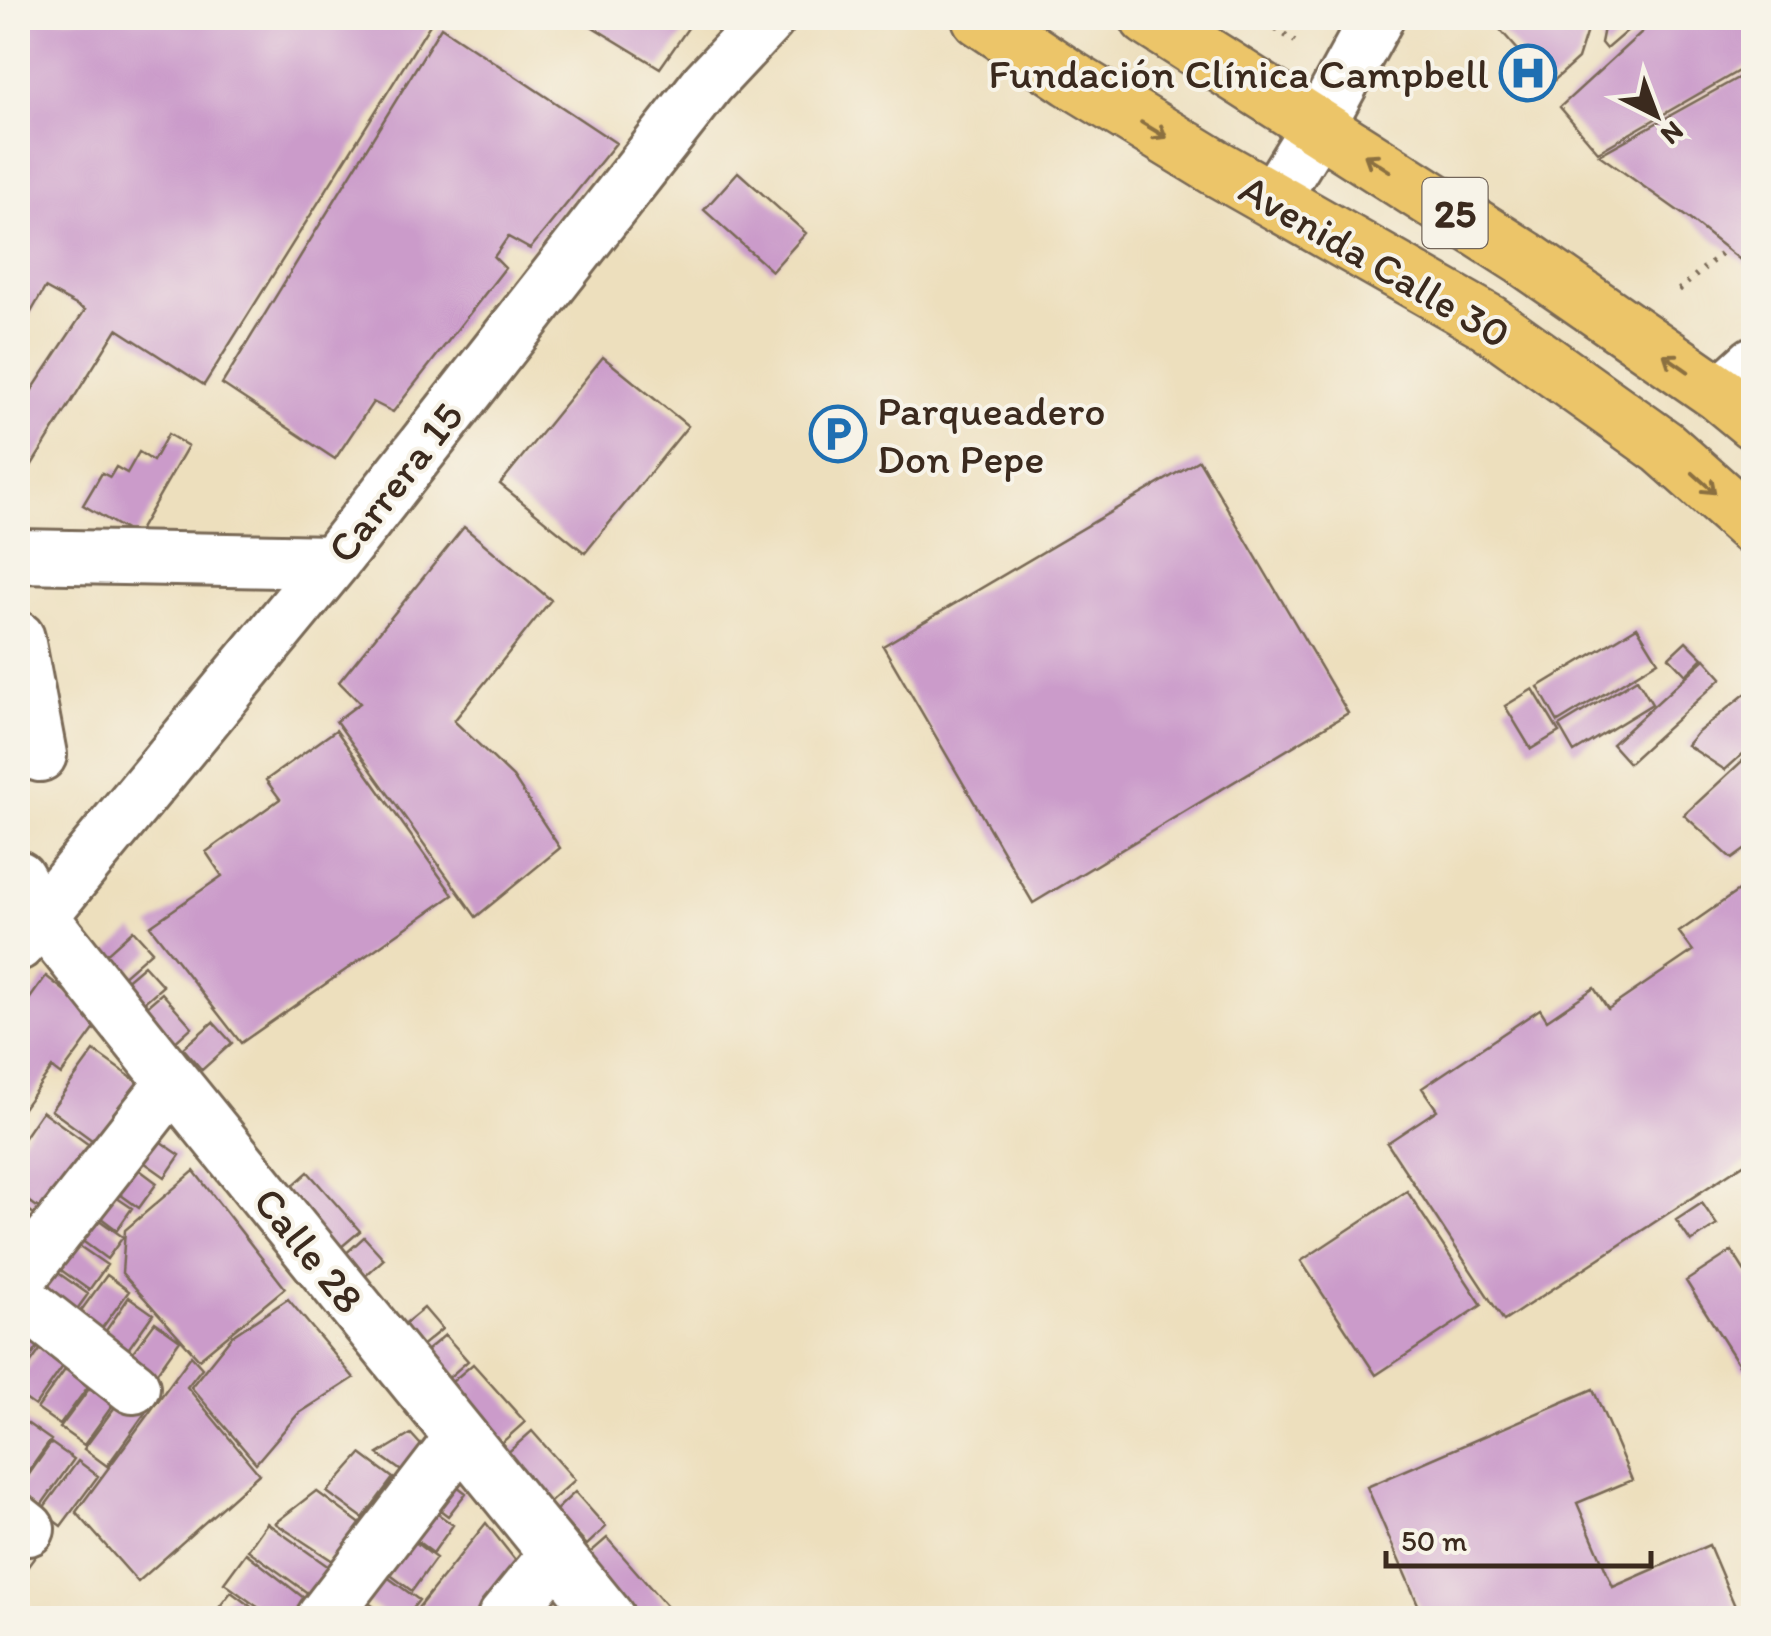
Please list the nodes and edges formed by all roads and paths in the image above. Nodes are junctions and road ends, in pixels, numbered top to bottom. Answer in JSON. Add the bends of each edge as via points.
{"nodes":[{"id":1,"x":769,"y":18,"type":"edge"},
{"id":2,"x":980,"y":18,"type":"edge"},
{"id":3,"x":1148,"y":18,"type":"edge"},
{"id":4,"x":1258,"y":18,"type":"edge"},
{"id":5,"x":1377,"y":18,"type":"edge"},
{"id":6,"x":1294,"y":42,"type":"dead end"},
{"id":7,"x":1318,"y":126,"type":"junction"},
{"id":8,"x":1273,"y":199,"type":"junction"},
{"id":9,"x":1726,"y":249,"type":"dead end"},
{"id":10,"x":1678,"y":290,"type":"dead end"},
{"id":11,"x":1742,"y":393,"type":"edge"},
{"id":12,"x":1754,"y":528,"type":"edge"},
{"id":13,"x":18,"y":556,"type":"edge"},
{"id":14,"x":333,"y":562,"type":"junction"},
{"id":15,"x":18,"y":638,"type":"edge"},
{"id":16,"x":40,"y":755,"type":"dead end"},
{"id":17,"x":25,"y":912,"type":"edge"},
{"id":18,"x":172,"y":1082,"type":"junction"},
{"id":19,"x":18,"y":1280,"type":"edge"},
{"id":20,"x":18,"y":1298,"type":"edge"},
{"id":21,"x":133,"y":1387,"type":"dead end"},
{"id":22,"x":461,"y":1438,"type":"junction"},
{"id":23,"x":556,"y":1554,"type":"junction"},
{"id":24,"x":323,"y":1618,"type":"edge"},
{"id":25,"x":504,"y":1618,"type":"edge"},
{"id":26,"x":608,"y":1618,"type":"edge"}],
"edges":[{"from":1,"to":14,"type":"street","name":"Carrera 15","via":[[708,83]]},
{"from":2,"to":8,"type":"highway","name":"Avenida Calle 30","number":"25","one_way":true},
{"from":3,"to":7,"type":"highway","name":"Avenida Calle 30","number":"25"},
{"from":4,"to":6,"type":"path"},
{"from":5,"to":7,"type":"street"},
{"from":7,"to":8,"type":"street"},
{"from":11,"to":7,"type":"highway","name":"Avenida Calle 30","number":"25","one_way":true},
{"from":8,"to":12,"type":"highway","name":"Avenida Calle 30","number":"25","one_way":true,"via":[[1488,322],[1662,447]]},
{"from":9,"to":10,"type":"path"},
{"from":13,"to":14,"type":"street"},
{"from":14,"to":17,"type":"street","name":"Carrera 15"},
{"from":15,"to":16,"type":"street"},
{"from":17,"to":18,"type":"street","name":"Calle 28"},
{"from":18,"to":19,"type":"street"},
{"from":18,"to":22,"type":"street","name":"Calle 28"},
{"from":20,"to":21,"type":"street"},
{"from":22,"to":23,"type":"street","name":"Calle 28"},
{"from":22,"to":24,"type":"street"},
{"from":23,"to":25,"type":"street"},
{"from":23,"to":26,"type":"street","name":"Calle 28"}]}
